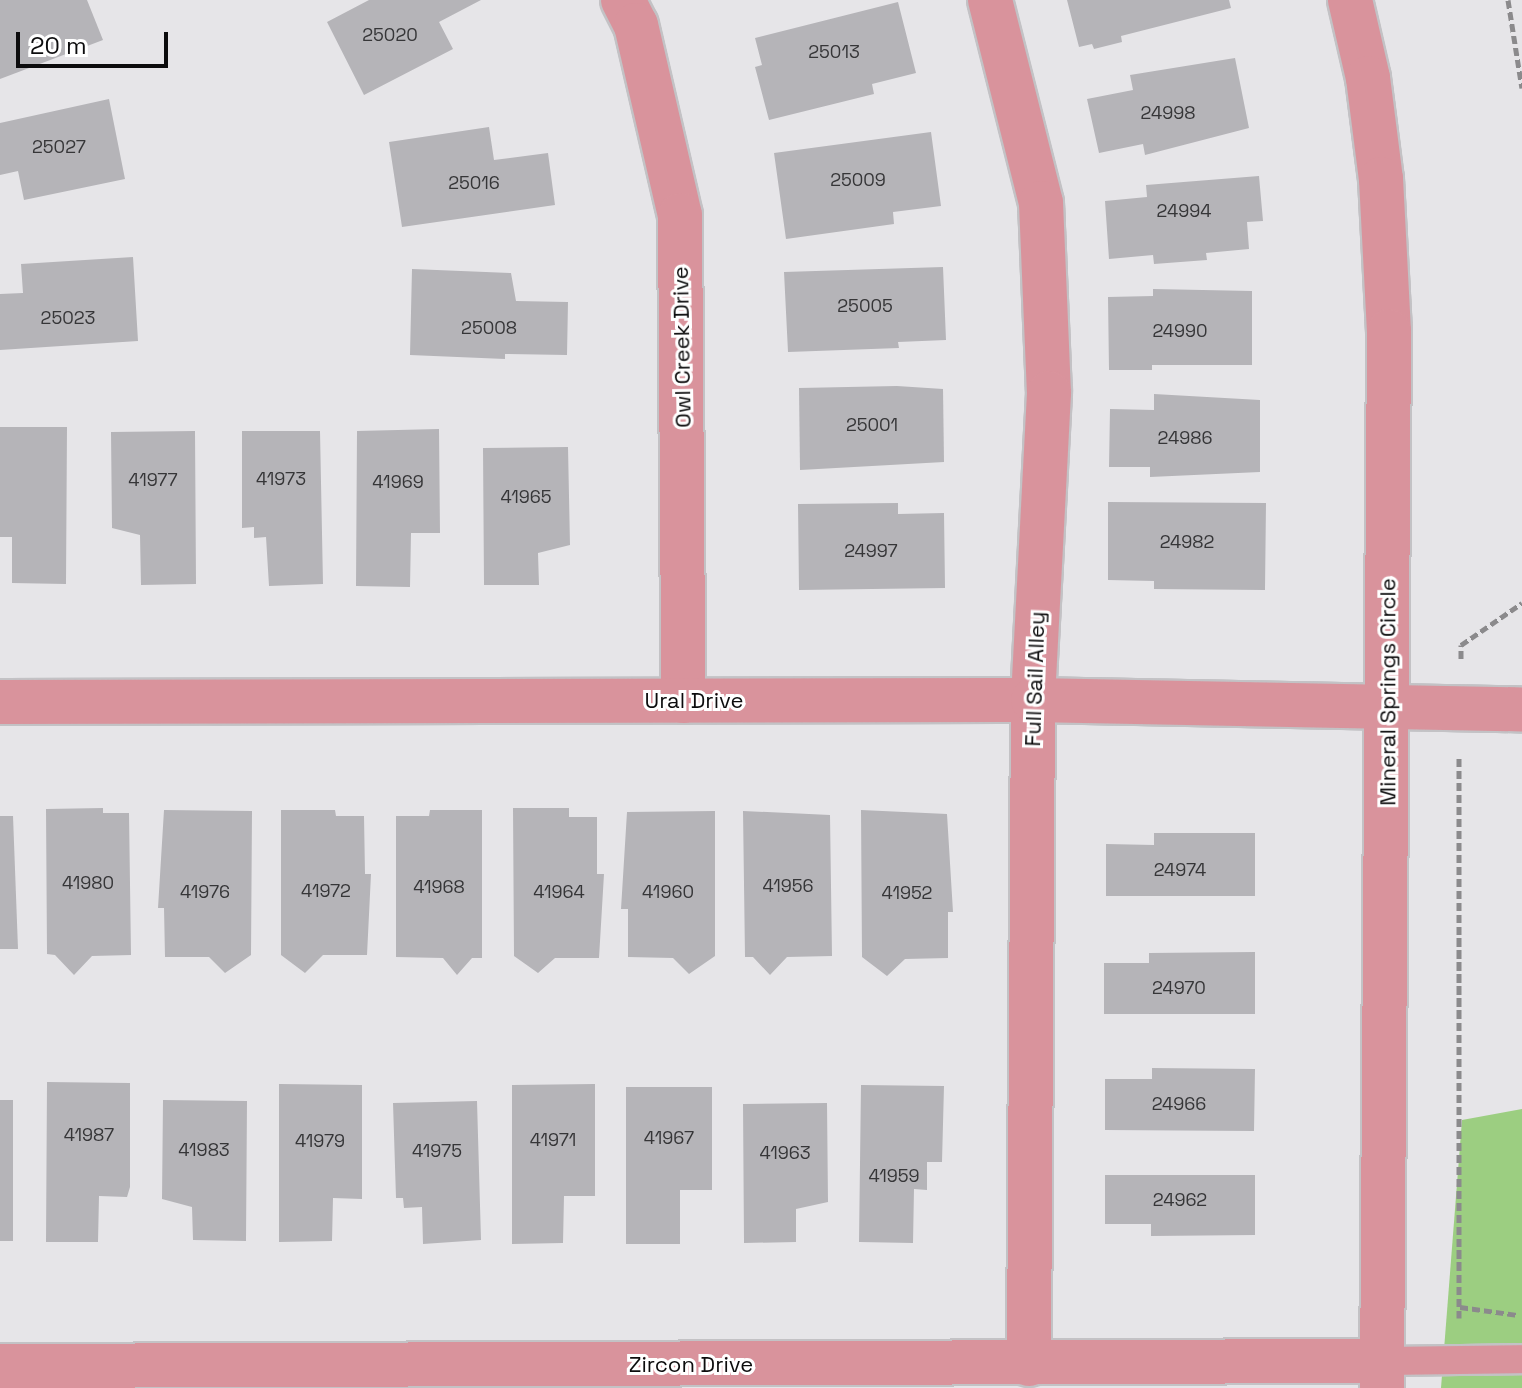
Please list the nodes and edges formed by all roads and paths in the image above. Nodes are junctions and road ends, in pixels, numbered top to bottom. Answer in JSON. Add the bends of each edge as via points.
{"nodes":[{"id":1,"x":623,"y":0,"type":"edge"},
{"id":2,"x":990,"y":0,"type":"edge"},
{"id":3,"x":1350,"y":0,"type":"edge"},
{"id":4,"x":1508,"y":0,"type":"edge"},
{"id":5,"x":1522,"y":88,"type":"edge"},
{"id":6,"x":1522,"y":603,"type":"edge"},
{"id":7,"x":1033,"y":700,"type":"junction"},
{"id":8,"x":683,"y":701,"type":"junction"},
{"id":9,"x":0,"y":702,"type":"edge"},
{"id":10,"x":1388,"y":706,"type":"junction"},
{"id":11,"x":1459,"y":709,"type":"junction"},
{"id":12,"x":1522,"y":709,"type":"edge"},
{"id":13,"x":1460,"y":1307,"type":"junction"},
{"id":14,"x":1522,"y":1316,"type":"edge"},
{"id":15,"x":1457,"y":1356,"type":"junction"},
{"id":16,"x":1522,"y":1359,"type":"edge"},
{"id":17,"x":1029,"y":1364,"type":"junction"},
{"id":18,"x":0,"y":1366,"type":"edge"},
{"id":19,"x":1382,"y":1374,"type":"edge"}],
"edges":[{"from":1,"to":8,"type":"street","name":"Owl Creek Drive","via":[[636,25],[680,215]]},
{"from":2,"to":7,"type":"street","name":"Full Sail Alley","via":[[1041,203],[1049,393]]},
{"from":3,"to":10,"type":"street","name":"Mineral Springs Circle","via":[[1368,78],[1386,257]]},
{"from":4,"to":5,"type":"path"},
{"from":6,"to":11,"type":"path","via":[[1461,645]]},
{"from":7,"to":8,"type":"street","name":"Ural Drive"},
{"from":7,"to":10,"type":"street","name":"Ural Drive"},
{"from":7,"to":17,"type":"street","name":"Full Sail Alley"},
{"from":8,"to":9,"type":"street","name":"Ural Drive"},
{"from":10,"to":11,"type":"street","name":"Ural Drive"},
{"from":10,"to":19,"type":"street","name":"Mineral Springs Circle"},
{"from":11,"to":12,"type":"street","name":"Ural Drive"},
{"from":11,"to":13,"type":"path"},
{"from":13,"to":14,"type":"path"},
{"from":13,"to":15,"type":"path"},
{"from":15,"to":16,"type":"lane"},
{"from":15,"to":19,"type":"lane"},
{"from":17,"to":18,"type":"street","name":"Zircon Drive"},
{"from":17,"to":19,"type":"street","name":"Zircon Drive"}]}
